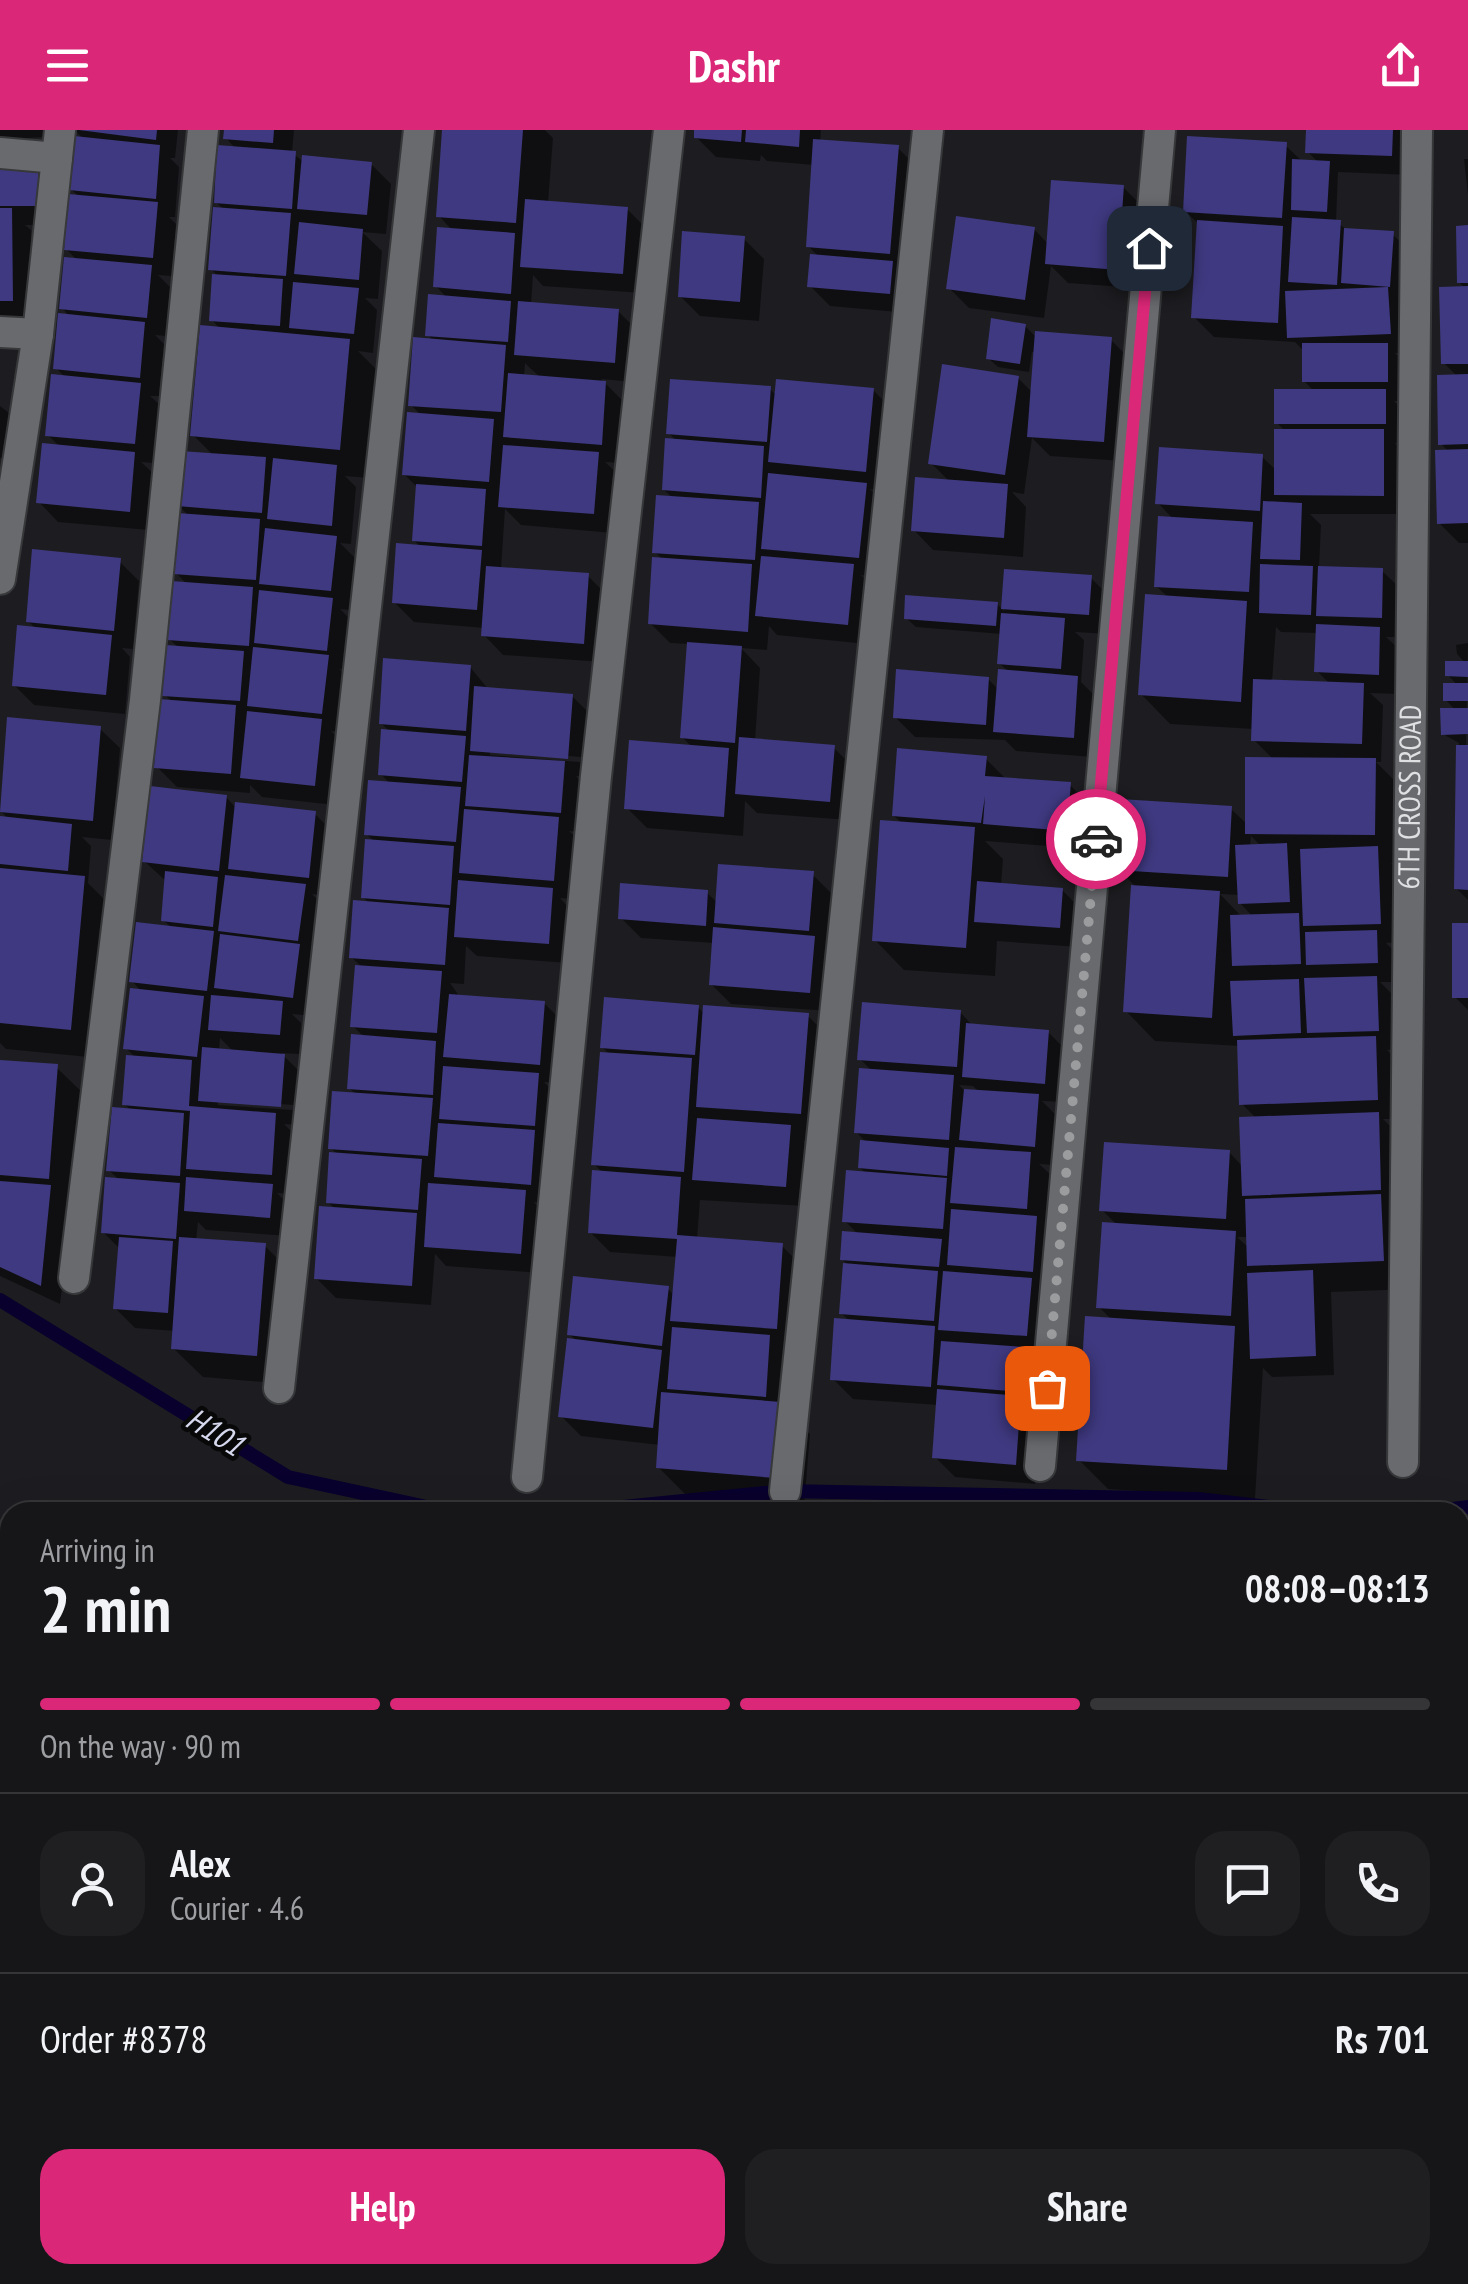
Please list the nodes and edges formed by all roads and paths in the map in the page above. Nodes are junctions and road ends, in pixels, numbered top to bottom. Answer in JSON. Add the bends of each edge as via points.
{"nodes":[{"id":1,"x":203,"y":130,"type":"edge"},
{"id":2,"x":418,"y":130,"type":"edge"},
{"id":3,"x":669,"y":130,"type":"edge"},
{"id":4,"x":928,"y":130,"type":"edge"},
{"id":5,"x":1160,"y":130,"type":"edge"},
{"id":6,"x":1417,"y":130,"type":"edge"},
{"id":7,"x":58,"y":144,"type":"edge"},
{"id":8,"x":0,"y":152,"type":"edge"},
{"id":9,"x":0,"y":332,"type":"edge"},
{"id":10,"x":38,"y":334,"type":"junction"},
{"id":11,"x":0,"y":579,"type":"edge"},
{"id":12,"x":74,"y":1278,"type":"dead end"},
{"id":13,"x":279,"y":1388,"type":"dead end"},
{"id":14,"x":1403,"y":1462,"type":"dead end"},
{"id":15,"x":1040,"y":1466,"type":"dead end"},
{"id":16,"x":528,"y":1477,"type":"dead end"},
{"id":17,"x":785,"y":1492,"type":"dead end"}],
"edges":[{"from":1,"to":12,"type":"street","via":[[145,700]]},
{"from":2,"to":13,"type":"street"},
{"from":3,"to":16,"type":"street","via":[[596,776]]},
{"from":4,"to":17,"type":"street"},
{"from":5,"to":15,"type":"street"},
{"from":6,"to":14,"type":"street","name":"6TH CROSS ROAD"},
{"from":7,"to":8,"type":"street"},
{"from":7,"to":10,"type":"street"},
{"from":9,"to":10,"type":"street"},
{"from":10,"to":11,"type":"street"}]}
